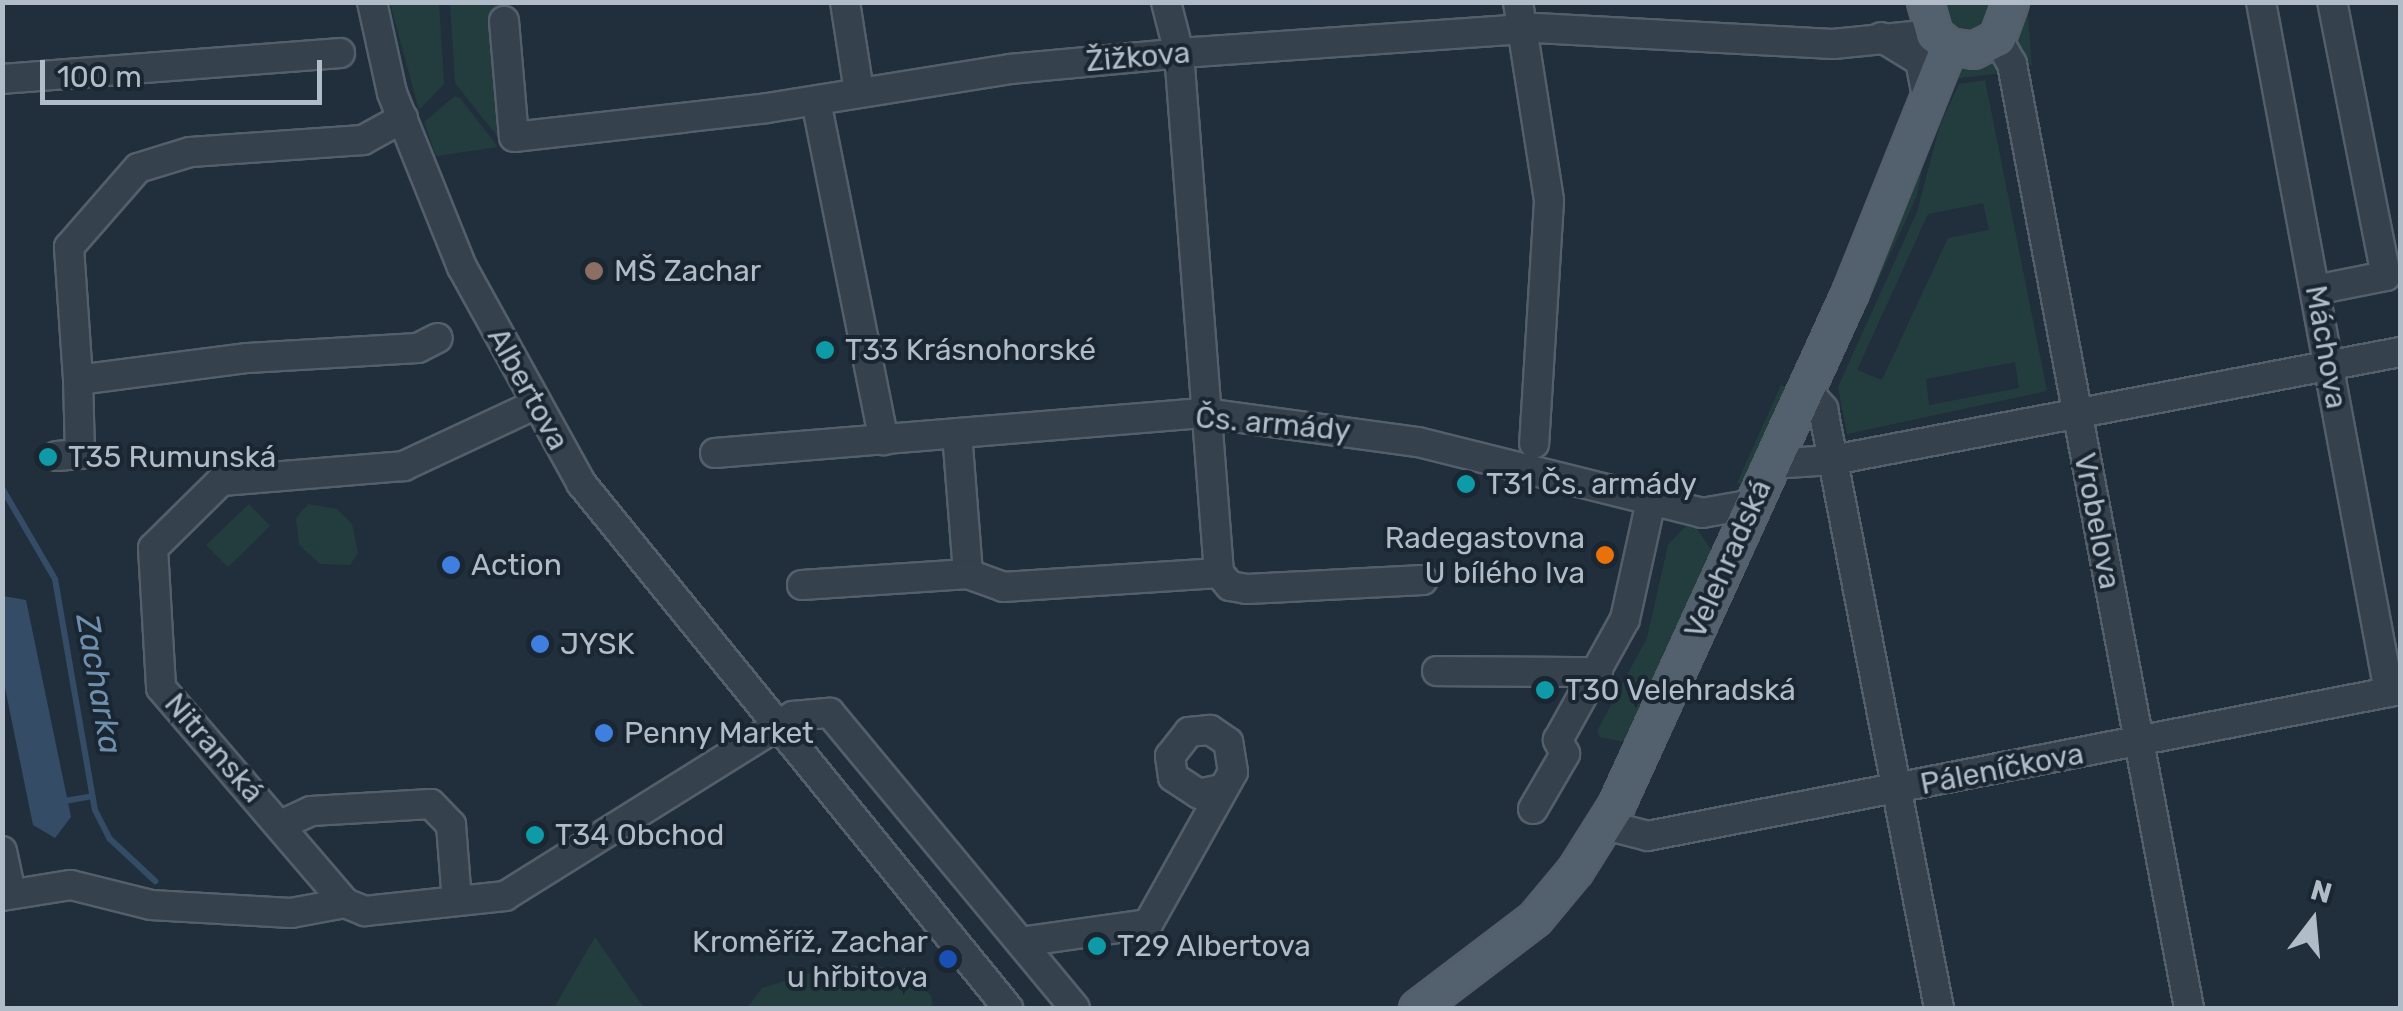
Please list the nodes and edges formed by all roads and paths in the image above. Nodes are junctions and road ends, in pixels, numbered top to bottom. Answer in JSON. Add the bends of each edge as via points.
{"nodes":[{"id":1,"x":372,"y":2,"type":"edge"},
{"id":2,"x":844,"y":2,"type":"edge"},
{"id":3,"x":1166,"y":2,"type":"edge"},
{"id":4,"x":2010,"y":2,"type":"edge"},
{"id":5,"x":2332,"y":2,"type":"edge"},
{"id":6,"x":2264,"y":3,"type":"edge"},
{"id":7,"x":1520,"y":16,"type":"edge"},
{"id":8,"x":504,"y":21,"type":"dead end"},
{"id":9,"x":1932,"y":21,"type":"edge"},
{"id":10,"x":1880,"y":37,"type":"junction"},
{"id":11,"x":1997,"y":38,"type":"junction"},
{"id":12,"x":340,"y":52,"type":"dead end"},
{"id":13,"x":1178,"y":53,"type":"junction"},
{"id":14,"x":2,"y":79,"type":"edge"},
{"id":15,"x":859,"y":91,"type":"junction"},
{"id":16,"x":816,"y":101,"type":"junction"},
{"id":17,"x":1928,"y":103,"type":"junction"},
{"id":18,"x":402,"y":118,"type":"junction"},
{"id":19,"x":2393,"y":274,"type":"edge"},
{"id":20,"x":2316,"y":290,"type":"junction"},
{"id":21,"x":438,"y":338,"type":"dead end"},
{"id":22,"x":2400,"y":352,"type":"edge"},
{"id":23,"x":2329,"y":367,"type":"junction"},
{"id":24,"x":78,"y":380,"type":"junction"},
{"id":25,"x":1805,"y":388,"type":"junction"},
{"id":26,"x":534,"y":405,"type":"junction"},
{"id":27,"x":1206,"y":413,"type":"junction"},
{"id":28,"x":2076,"y":414,"type":"junction"},
{"id":29,"x":957,"y":434,"type":"junction"},
{"id":30,"x":884,"y":440,"type":"junction"},
{"id":31,"x":1534,"y":444,"type":"dead end"},
{"id":32,"x":716,"y":452,"type":"dead end"},
{"id":33,"x":57,"y":456,"type":"dead end"},
{"id":34,"x":1833,"y":460,"type":"junction"},
{"id":35,"x":1772,"y":464,"type":"junction"},
{"id":36,"x":1651,"y":501,"type":"junction"},
{"id":37,"x":1753,"y":504,"type":"junction"},
{"id":38,"x":1702,"y":513,"type":"junction"},
{"id":39,"x":1726,"y":564,"type":"junction"},
{"id":40,"x":1219,"y":573,"type":"junction"},
{"id":41,"x":968,"y":574,"type":"junction"},
{"id":42,"x":1423,"y":580,"type":"dead end"},
{"id":43,"x":802,"y":585,"type":"dead end"},
{"id":44,"x":1437,"y":670,"type":"dead end"},
{"id":45,"x":1598,"y":672,"type":"junction"},
{"id":46,"x":2395,"y":691,"type":"edge"},
{"id":47,"x":776,"y":726,"type":"junction"},
{"id":48,"x":2140,"y":742,"type":"junction"},
{"id":49,"x":1897,"y":788,"type":"junction"},
{"id":50,"x":1220,"y":789,"type":"dead end"},
{"id":51,"x":1532,"y":809,"type":"dead end"},
{"id":52,"x":281,"y":826,"type":"junction"},
{"id":53,"x":1605,"y":826,"type":"junction"},
{"id":54,"x":2,"y":851,"type":"edge"},
{"id":55,"x":7,"y":895,"type":"edge"},
{"id":56,"x":457,"y":902,"type":"junction"},
{"id":57,"x":345,"y":903,"type":"junction"},
{"id":58,"x":1021,"y":942,"type":"junction"},
{"id":59,"x":1932,"y":1007,"type":"edge"},
{"id":60,"x":1008,"y":1008,"type":"edge"},
{"id":61,"x":1076,"y":1008,"type":"edge"},
{"id":62,"x":1417,"y":1008,"type":"edge"},
{"id":63,"x":2189,"y":1008,"type":"edge"}],
"edges":[{"from":1,"to":18,"type":"street","name":"Albertova"},
{"from":2,"to":15,"type":"street"},
{"from":3,"to":13,"type":"street"},
{"from":4,"to":11,"type":"main road"},
{"from":5,"to":19,"type":"street"},
{"from":6,"to":20,"type":"street","name":"Máchova"},
{"from":7,"to":10,"type":"street","name":"Žižkova","via":[[1833,44]]},
{"from":7,"to":13,"type":"street","name":"Žižkova"},
{"from":7,"to":31,"type":"street","via":[[1550,201]]},
{"from":8,"to":16,"type":"street","name":"Žižkova","via":[[514,136]]},
{"from":9,"to":10,"type":"street","name":"Žižkova"},
{"from":9,"to":11,"type":"main road","via":[[1973,50]]},
{"from":9,"to":17,"type":"main road","name":"Velehradská"},
{"from":10,"to":17,"type":"street","via":[[1920,61]]},
{"from":11,"to":28,"type":"street","name":"Vrobelova","via":[[2012,64]]},
{"from":12,"to":14,"type":"street"},
{"from":13,"to":15,"type":"street","name":"Žižkova"},
{"from":13,"to":27,"type":"street"},
{"from":15,"to":16,"type":"street","name":"Žižkova"},
{"from":16,"to":30,"type":"street"},
{"from":17,"to":25,"type":"main road","name":"Velehradská"},
{"from":18,"to":24,"type":"street","via":[[364,140],[190,152],[138,168],[70,247]]},
{"from":18,"to":26,"type":"street","name":"Albertova","via":[[462,268]]},
{"from":19,"to":20,"type":"street"},
{"from":20,"to":23,"type":"street","name":"Máchova"},
{"from":21,"to":24,"type":"street","via":[[418,348],[248,358]]},
{"from":22,"to":23,"type":"street"},
{"from":23,"to":28,"type":"street"},
{"from":23,"to":46,"type":"street","name":"Máchova"},
{"from":24,"to":33,"type":"street","via":[[80,454]]},
{"from":25,"to":34,"type":"street","via":[[1824,410]]},
{"from":25,"to":35,"type":"main road","name":"Velehradská"},
{"from":26,"to":47,"type":"street","name":"Albertova","via":[[601,510]]},
{"from":26,"to":52,"type":"street","name":"Nitranská","via":[[404,466],[221,481],[153,548],[161,688]]},
{"from":27,"to":29,"type":"street","name":"Čs. armády"},
{"from":27,"to":36,"type":"street","name":"Čs. armády","via":[[1418,442]]},
{"from":27,"to":40,"type":"street"},
{"from":28,"to":34,"type":"street"},
{"from":28,"to":48,"type":"street","name":"Vrobelova"},
{"from":29,"to":30,"type":"street","name":"Čs. armády"},
{"from":29,"to":41,"type":"street"},
{"from":30,"to":32,"type":"street","name":"Čs. armády"},
{"from":34,"to":35,"type":"street"},
{"from":34,"to":49,"type":"street"},
{"from":35,"to":37,"type":"main road","name":"Velehradská"},
{"from":36,"to":38,"type":"street","name":"Čs. armády"},
{"from":36,"to":45,"type":"street","via":[[1625,619]]},
{"from":37,"to":38,"type":"street"},
{"from":37,"to":39,"type":"main road","name":"Velehradská"},
{"from":38,"to":39,"type":"street","via":[[1724,541]]},
{"from":39,"to":53,"type":"main road","name":"Velehradská"},
{"from":40,"to":41,"type":"street","via":[[1003,587]]},
{"from":40,"to":42,"type":"street","via":[[1230,586],[1247,588]]},
{"from":41,"to":43,"type":"street"},
{"from":44,"to":45,"type":"street"},
{"from":45,"to":51,"type":"street","via":[[1558,740],[1566,754]]},
{"from":46,"to":48,"type":"street","name":"Páleníčkova"},
{"from":47,"to":56,"type":"street","via":[[530,884],[505,896]]},
{"from":47,"to":58,"type":"street","via":[[808,710],[830,713]]},
{"from":47,"to":60,"type":"street","name":"Albertova"},
{"from":48,"to":49,"type":"street","name":"Páleníčkova"},
{"from":48,"to":63,"type":"street","name":"Vrobelova"},
{"from":49,"to":53,"type":"street","name":"Páleníčkova","via":[[1648,836]]},
{"from":49,"to":59,"type":"street"},
{"from":50,"to":58,"type":"street","via":[[1148,924]]},
{"from":52,"to":56,"type":"street","name":"Nitranská","via":[[311,810],[431,804],[451,825]]},
{"from":52,"to":57,"type":"street","name":"Nitranská"},
{"from":53,"to":62,"type":"main road","name":"Velehradská","via":[[1535,918]]},
{"from":54,"to":55,"type":"street"},
{"from":55,"to":57,"type":"street","via":[[71,885],[151,905],[291,913]]},
{"from":56,"to":57,"type":"street","via":[[365,911]]},
{"from":58,"to":61,"type":"street"}]}
